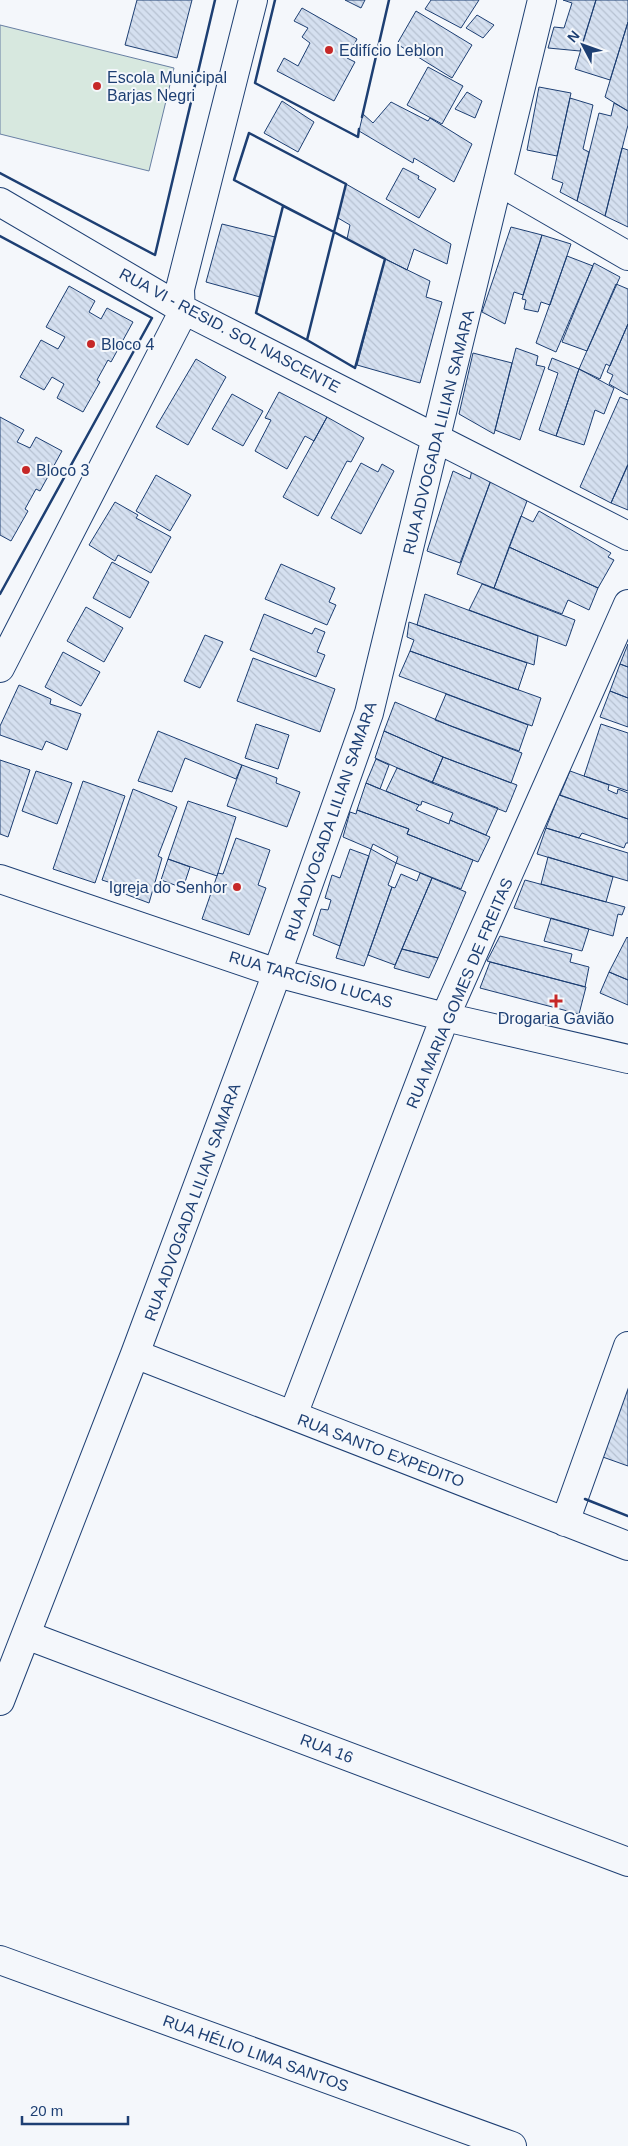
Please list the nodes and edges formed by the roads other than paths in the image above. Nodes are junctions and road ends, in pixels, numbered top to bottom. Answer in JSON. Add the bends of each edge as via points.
{"nodes":[{"id":1,"x":252,"y":0,"type":"edge"},
{"id":2,"x":542,"y":0,"type":"edge"},
{"id":3,"x":498,"y":181,"type":"junction"},
{"id":4,"x":0,"y":202,"type":"edge"},
{"id":5,"x":628,"y":256,"type":"edge"},
{"id":6,"x":181,"y":308,"type":"junction"},
{"id":7,"x":437,"y":439,"type":"junction"},
{"id":8,"x":628,"y":536,"type":"edge"},
{"id":9,"x":628,"y":604,"type":"edge"},
{"id":10,"x":0,"y":668,"type":"edge"},
{"id":11,"x":0,"y":879,"type":"edge"},
{"id":12,"x":277,"y":973,"type":"junction"},
{"id":13,"x":445,"y":1017,"type":"junction"},
{"id":14,"x":628,"y":1059,"type":"edge"},
{"id":15,"x":628,"y":1346,"type":"edge"},
{"id":16,"x":135,"y":1354,"type":"junction"},
{"id":17,"x":293,"y":1415,"type":"junction"},
{"id":18,"x":565,"y":1522,"type":"junction"},
{"id":19,"x":628,"y":1546,"type":"edge"},
{"id":20,"x":26,"y":1635,"type":"junction"},
{"id":21,"x":0,"y":1701,"type":"edge"},
{"id":22,"x":628,"y":1862,"type":"edge"},
{"id":23,"x":0,"y":1960,"type":"edge"},
{"id":24,"x":512,"y":2146,"type":"edge"}],
"edges":[{"from":1,"to":6,"type":"street","via":[[180,289]]},
{"from":2,"to":3,"type":"street","name":"RUA ADVOGADA LILIAN SAMARA"},
{"from":3,"to":5,"type":"street"},
{"from":3,"to":7,"type":"street","name":"RUA ADVOGADA LILIAN SAMARA"},
{"from":4,"to":6,"type":"street","name":"RUA VI - RESID. SOL NASCENTE"},
{"from":6,"to":7,"type":"street","name":"RUA VI - RESID. SOL NASCENTE"},
{"from":6,"to":10,"type":"street","via":[[181,316]]},
{"from":7,"to":8,"type":"street","name":"RUA VI - RESID. SOL NASCENTE"},
{"from":7,"to":12,"type":"street","name":"RUA ADVOGADA LILIAN SAMARA","via":[[369,714]]},
{"from":9,"to":13,"type":"street","name":"RUA MARIA GOMES DE FREITAS"},
{"from":11,"to":12,"type":"street","name":"RUA TARCÍSIO LUCAS"},
{"from":12,"to":13,"type":"street","name":"RUA TARCÍSIO LUCAS"},
{"from":12,"to":16,"type":"street","name":"RUA ADVOGADA LILIAN SAMARA"},
{"from":13,"to":14,"type":"street","name":"RUA TARCÍSIO LUCAS"},
{"from":13,"to":17,"type":"street","name":"RUA MARIA GOMES DE FREITAS"},
{"from":15,"to":18,"type":"street"},
{"from":16,"to":17,"type":"street","name":"RUA SANTO EXPEDITO"},
{"from":16,"to":20,"type":"street","name":"RUA ADVOGADA LILIAN SAMARA"},
{"from":17,"to":18,"type":"street","name":"RUA SANTO EXPEDITO"},
{"from":18,"to":19,"type":"street","name":"RUA SANTO EXPEDITO"},
{"from":20,"to":21,"type":"street","name":"RUA ADVOGADA LILIAN SAMARA"},
{"from":20,"to":22,"type":"street","name":"RUA 16"},
{"from":23,"to":24,"type":"street","name":"RUA HÉLIO LIMA SANTOS"}]}
